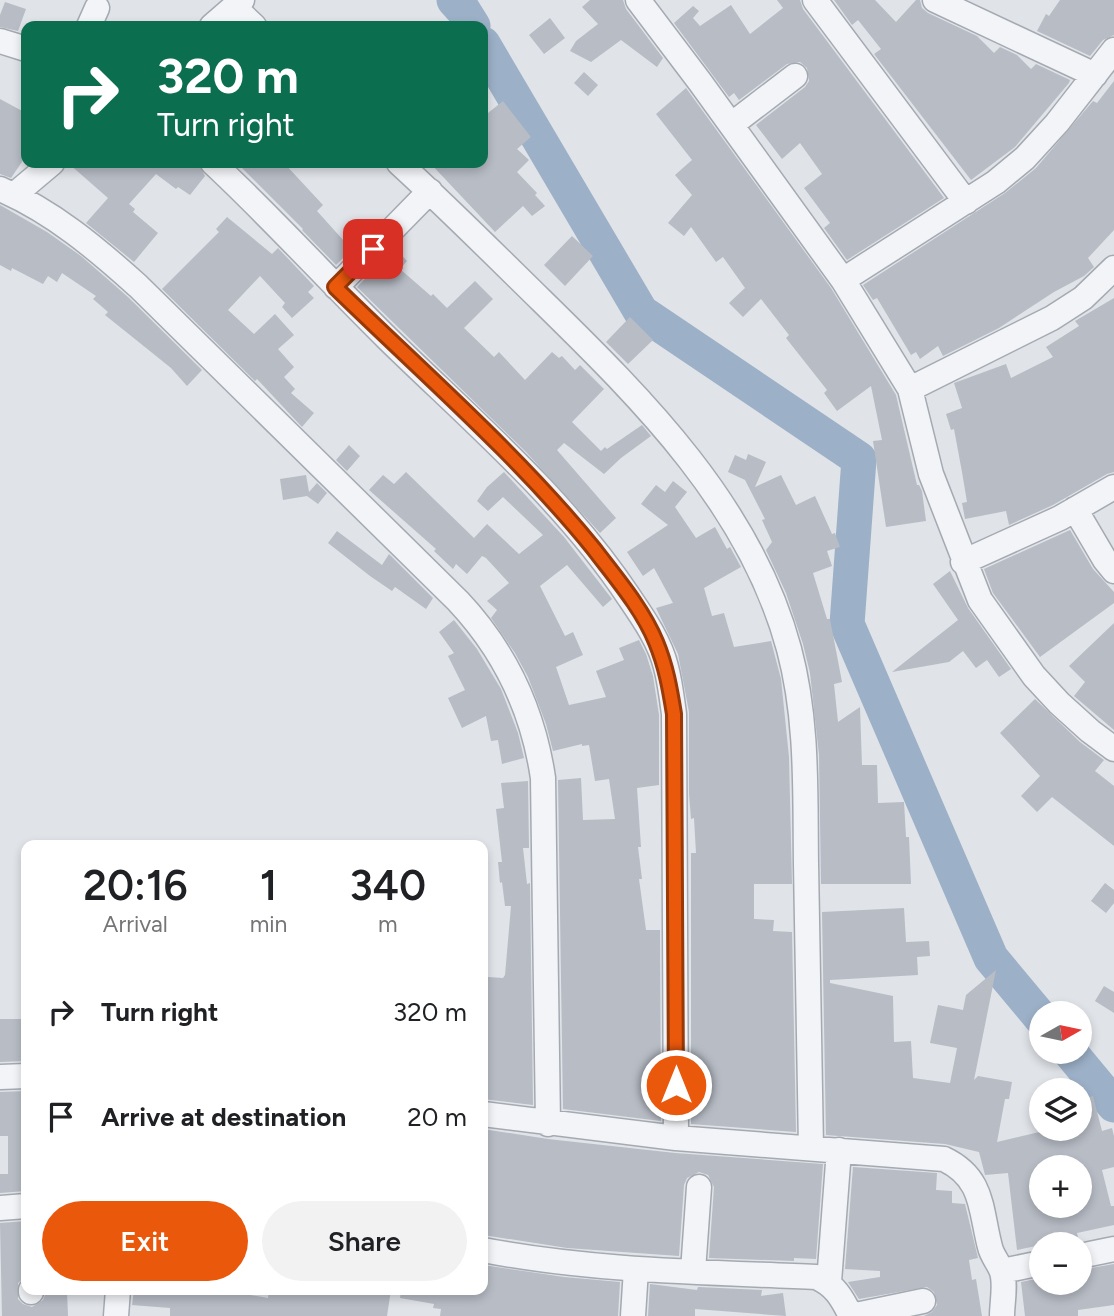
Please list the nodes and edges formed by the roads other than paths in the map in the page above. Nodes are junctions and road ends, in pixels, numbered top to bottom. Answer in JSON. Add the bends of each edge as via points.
{"nodes":[{"id":1,"x":638,"y":0,"type":"edge"},
{"id":2,"x":815,"y":0,"type":"edge"},
{"id":3,"x":935,"y":0,"type":"edge"},
{"id":4,"x":238,"y":4,"type":"edge"},
{"id":5,"x":218,"y":21,"type":"edge"},
{"id":6,"x":250,"y":21,"type":"edge"},
{"id":7,"x":0,"y":41,"type":"edge"},
{"id":8,"x":21,"y":47,"type":"edge"},
{"id":9,"x":1114,"y":50,"type":"edge"},
{"id":10,"x":1095,"y":75,"type":"junction"},
{"id":11,"x":795,"y":76,"type":"dead end"},
{"id":12,"x":731,"y":125,"type":"junction"},
{"id":13,"x":44,"y":168,"type":"edge"},
{"id":14,"x":217,"y":168,"type":"edge"},
{"id":15,"x":405,"y":168,"type":"edge"},
{"id":16,"x":430,"y":191,"type":"junction"},
{"id":17,"x":7,"y":192,"type":"edge"},
{"id":18,"x":966,"y":202,"type":"junction"},
{"id":19,"x":1114,"y":268,"type":"edge"},
{"id":20,"x":843,"y":280,"type":"junction"},
{"id":21,"x":335,"y":287,"type":"junction"},
{"id":22,"x":910,"y":389,"type":"junction"},
{"id":23,"x":1114,"y":487,"type":"edge"},
{"id":24,"x":1075,"y":509,"type":"junction"},
{"id":25,"x":964,"y":562,"type":"junction"},
{"id":26,"x":1114,"y":571,"type":"edge"},
{"id":27,"x":1114,"y":749,"type":"edge"},
{"id":28,"x":21,"y":1076,"type":"edge"},
{"id":29,"x":0,"y":1077,"type":"edge"},
{"id":30,"x":488,"y":1115,"type":"edge"},
{"id":31,"x":548,"y":1124,"type":"junction"},
{"id":32,"x":676,"y":1138,"type":"junction"},
{"id":33,"x":811,"y":1148,"type":"junction"},
{"id":34,"x":839,"y":1150,"type":"junction"},
{"id":35,"x":699,"y":1187,"type":"dead end"},
{"id":36,"x":21,"y":1206,"type":"edge"},
{"id":37,"x":0,"y":1208,"type":"edge"},
{"id":38,"x":1114,"y":1249,"type":"edge"},
{"id":39,"x":488,"y":1251,"type":"edge"},
{"id":40,"x":1092,"y":1254,"type":"edge"},
{"id":41,"x":1029,"y":1265,"type":"edge"},
{"id":42,"x":636,"y":1269,"type":"junction"},
{"id":43,"x":693,"y":1271,"type":"junction"},
{"id":44,"x":1002,"y":1271,"type":"junction"},
{"id":45,"x":829,"y":1282,"type":"junction"},
{"id":46,"x":118,"y":1295,"type":"edge"},
{"id":47,"x":923,"y":1301,"type":"dead end"},
{"id":48,"x":116,"y":1316,"type":"edge"},
{"id":49,"x":633,"y":1316,"type":"edge"},
{"id":50,"x":851,"y":1316,"type":"edge"},
{"id":51,"x":1002,"y":1316,"type":"edge"}],
"edges":[{"from":1,"to":12,"type":"street"},
{"from":2,"to":18,"type":"street"},
{"from":3,"to":10,"type":"street"},
{"from":4,"to":5,"type":"street"},
{"from":4,"to":6,"type":"street"},
{"from":7,"to":8,"type":"street"},
{"from":9,"to":10,"type":"street"},
{"from":10,"to":18,"type":"street","via":[[1025,158]]},
{"from":11,"to":12,"type":"street"},
{"from":12,"to":20,"type":"street"},
{"from":13,"to":17,"type":"street"},
{"from":14,"to":21,"type":"street"},
{"from":15,"to":16,"type":"street"},
{"from":16,"to":21,"type":"street"},
{"from":16,"to":33,"type":"street","via":[[660,422],[716,493],[775,608],[789,648],[803,723]]},
{"from":17,"to":31,"type":"street","via":[[63,225],[138,286],[458,601],[481,625],[506,666],[523,698],[544,778]]},
{"from":18,"to":20,"type":"street"},
{"from":19,"to":22,"type":"street","via":[[1083,298],[1052,318]]},
{"from":20,"to":22,"type":"street"},
{"from":21,"to":32,"type":"street","via":[[570,520],[617,579],[659,648],[674,714]]},
{"from":22,"to":25,"type":"street","via":[[931,474]]},
{"from":23,"to":24,"type":"street"},
{"from":24,"to":25,"type":"street"},
{"from":24,"to":26,"type":"street"},
{"from":25,"to":27,"type":"street","via":[[979,600],[1034,676]]},
{"from":28,"to":29,"type":"street"},
{"from":30,"to":31,"type":"street"},
{"from":31,"to":32,"type":"street"},
{"from":32,"to":33,"type":"street"},
{"from":33,"to":34,"type":"street"},
{"from":34,"to":44,"type":"street","via":[[944,1159],[961,1167],[980,1199],[990,1250]]},
{"from":34,"to":45,"type":"street"},
{"from":35,"to":43,"type":"street"},
{"from":36,"to":37,"type":"street"},
{"from":38,"to":40,"type":"street"},
{"from":39,"to":42,"type":"street"},
{"from":41,"to":44,"type":"street"},
{"from":42,"to":43,"type":"street"},
{"from":42,"to":49,"type":"street"},
{"from":43,"to":45,"type":"street","via":[[816,1277]]},
{"from":44,"to":51,"type":"street"},
{"from":45,"to":50,"type":"street"},
{"from":46,"to":48,"type":"street"},
{"from":47,"to":50,"type":"street"}]}
